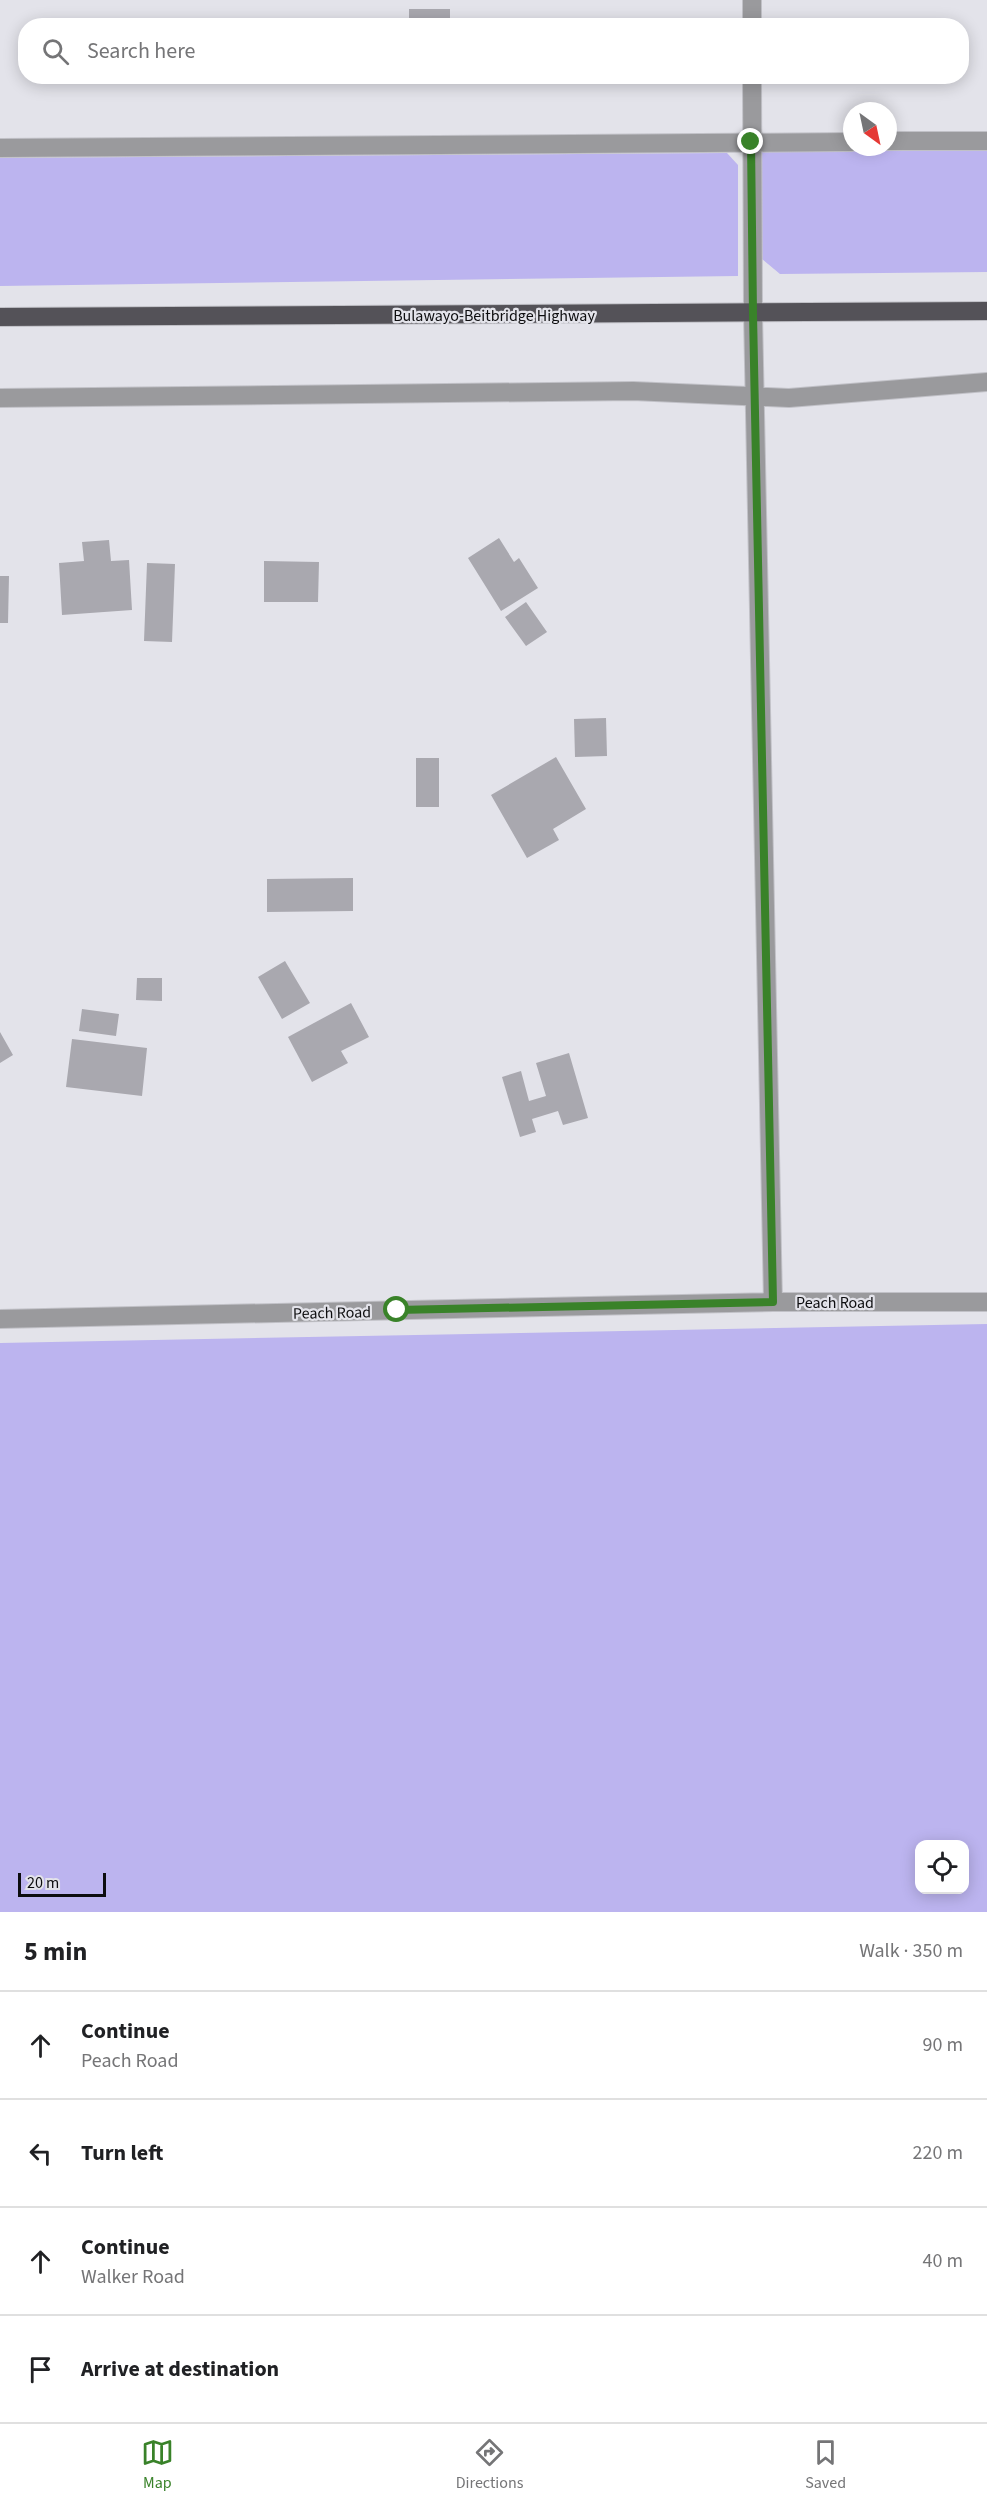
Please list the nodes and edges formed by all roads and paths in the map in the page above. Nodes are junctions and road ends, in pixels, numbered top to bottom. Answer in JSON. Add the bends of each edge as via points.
{"nodes":[{"id":1,"x":753,"y":0,"type":"edge"},
{"id":2,"x":752,"y":18,"type":"edge"},
{"id":3,"x":752,"y":84,"type":"edge"},
{"id":4,"x":843,"y":141,"type":"edge"},
{"id":5,"x":897,"y":141,"type":"edge"},
{"id":6,"x":987,"y":141,"type":"edge"},
{"id":7,"x":751,"y":142,"type":"junction"},
{"id":8,"x":0,"y":148,"type":"edge"},
{"id":9,"x":987,"y":311,"type":"edge"},
{"id":10,"x":753,"y":314,"type":"junction"},
{"id":11,"x":0,"y":316,"type":"edge"},
{"id":12,"x":987,"y":382,"type":"edge"},
{"id":13,"x":755,"y":397,"type":"junction"},
{"id":14,"x":0,"y":398,"type":"edge"},
{"id":15,"x":773,"y":1302,"type":"junction"},
{"id":16,"x":987,"y":1302,"type":"edge"},
{"id":17,"x":0,"y":1319,"type":"edge"}],
"edges":[{"from":1,"to":2,"type":"street"},
{"from":3,"to":7,"type":"street"},
{"from":4,"to":7,"type":"street"},
{"from":5,"to":6,"type":"street"},
{"from":7,"to":8,"type":"street"},
{"from":7,"to":10,"type":"street"},
{"from":9,"to":10,"type":"highway","name":"Bulawayo-Beitbridge Highway"},
{"from":10,"to":11,"type":"highway","name":"Bulawayo-Beitbridge Highway"},
{"from":10,"to":13,"type":"street"},
{"from":12,"to":13,"type":"street","via":[[824,397]]},
{"from":13,"to":14,"type":"street","via":[[633,391]]},
{"from":13,"to":15,"type":"street"},
{"from":15,"to":16,"type":"street","name":"Peach Road"},
{"from":15,"to":17,"type":"street","name":"Peach Road"}]}
